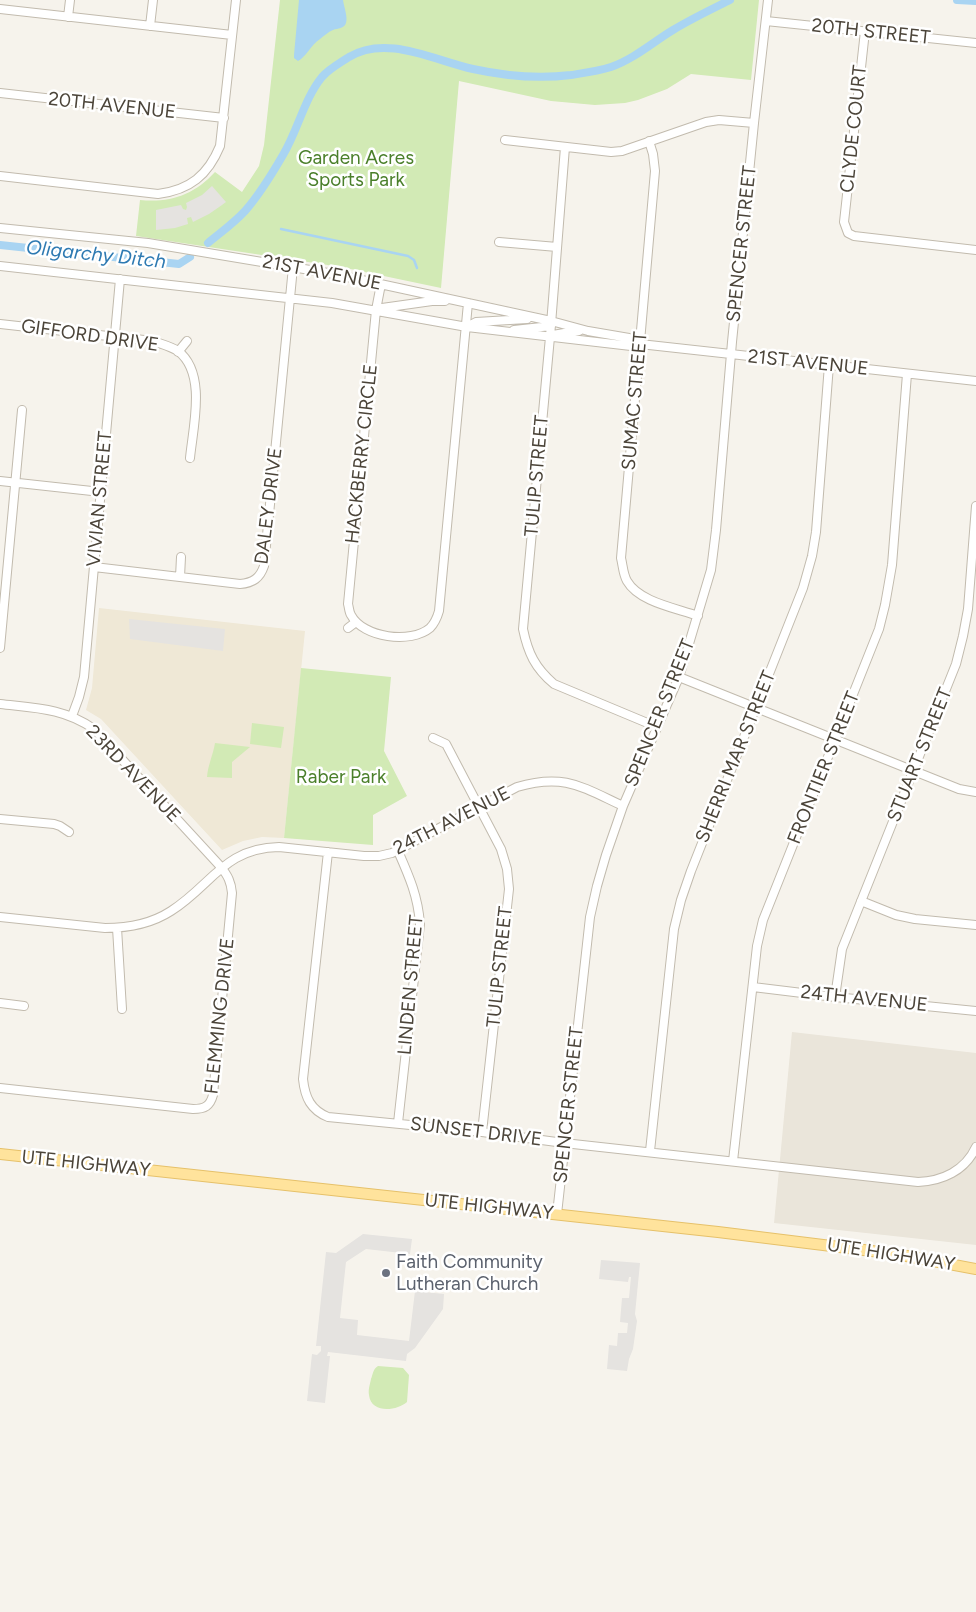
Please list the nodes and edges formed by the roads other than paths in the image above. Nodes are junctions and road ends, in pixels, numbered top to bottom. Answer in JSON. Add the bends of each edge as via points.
{"nodes":[{"id":1,"x":70,"y":0,"type":"edge"},
{"id":2,"x":153,"y":0,"type":"edge"},
{"id":3,"x":236,"y":0,"type":"edge"},
{"id":4,"x":768,"y":0,"type":"edge"},
{"id":5,"x":0,"y":10,"type":"edge"},
{"id":6,"x":68,"y":17,"type":"junction"},
{"id":7,"x":766,"y":21,"type":"junction"},
{"id":8,"x":150,"y":26,"type":"junction"},
{"id":9,"x":865,"y":31,"type":"junction"},
{"id":10,"x":232,"y":35,"type":"junction"},
{"id":11,"x":976,"y":43,"type":"edge"},
{"id":12,"x":0,"y":93,"type":"edge"},
{"id":13,"x":224,"y":118,"type":"junction"},
{"id":14,"x":754,"y":123,"type":"junction"},
{"id":15,"x":505,"y":140,"type":"dead end"},
{"id":16,"x":650,"y":141,"type":"junction"},
{"id":17,"x":566,"y":147,"type":"junction"},
{"id":18,"x":0,"y":176,"type":"edge"},
{"id":19,"x":0,"y":228,"type":"edge"},
{"id":20,"x":499,"y":242,"type":"dead end"},
{"id":21,"x":557,"y":247,"type":"junction"},
{"id":22,"x":976,"y":250,"type":"edge"},
{"id":23,"x":0,"y":266,"type":"edge"},
{"id":24,"x":293,"y":267,"type":"junction"},
{"id":25,"x":120,"y":279,"type":"junction"},
{"id":26,"x":381,"y":284,"type":"junction"},
{"id":27,"x":290,"y":297,"type":"junction"},
{"id":28,"x":460,"y":301,"type":"junction"},
{"id":29,"x":468,"y":303,"type":"junction"},
{"id":30,"x":376,"y":310,"type":"junction"},
{"id":31,"x":536,"y":318,"type":"junction"},
{"id":32,"x":551,"y":323,"type":"junction"},
{"id":33,"x":0,"y":324,"type":"edge"},
{"id":34,"x":467,"y":327,"type":"junction"},
{"id":35,"x":588,"y":331,"type":"junction"},
{"id":36,"x":507,"y":332,"type":"junction"},
{"id":37,"x":115,"y":336,"type":"junction"},
{"id":38,"x":550,"y":337,"type":"junction"},
{"id":39,"x":187,"y":341,"type":"dead end"},
{"id":40,"x":640,"y":344,"type":"junction"},
{"id":41,"x":178,"y":352,"type":"junction"},
{"id":42,"x":731,"y":354,"type":"junction"},
{"id":43,"x":829,"y":365,"type":"junction"},
{"id":44,"x":907,"y":374,"type":"junction"},
{"id":45,"x":976,"y":381,"type":"edge"},
{"id":46,"x":22,"y":410,"type":"dead end"},
{"id":47,"x":190,"y":458,"type":"dead end"},
{"id":48,"x":0,"y":481,"type":"edge"},
{"id":49,"x":15,"y":482,"type":"junction"},
{"id":50,"x":101,"y":492,"type":"junction"},
{"id":51,"x":976,"y":506,"type":"edge"},
{"id":52,"x":181,"y":557,"type":"dead end"},
{"id":53,"x":94,"y":567,"type":"junction"},
{"id":54,"x":180,"y":577,"type":"junction"},
{"id":55,"x":258,"y":578,"type":"junction"},
{"id":56,"x":263,"y":587,"type":"dead end"},
{"id":57,"x":698,"y":616,"type":"junction"},
{"id":58,"x":356,"y":622,"type":"junction"},
{"id":59,"x":348,"y":628,"type":"dead end"},
{"id":60,"x":429,"y":629,"type":"junction"},
{"id":61,"x":433,"y":637,"type":"dead end"},
{"id":62,"x":0,"y":648,"type":"edge"},
{"id":63,"x":679,"y":677,"type":"junction"},
{"id":64,"x":0,"y":704,"type":"edge"},
{"id":65,"x":756,"y":707,"type":"junction"},
{"id":66,"x":72,"y":716,"type":"junction"},
{"id":67,"x":657,"y":727,"type":"junction"},
{"id":68,"x":433,"y":738,"type":"dead end"},
{"id":69,"x":835,"y":739,"type":"junction"},
{"id":70,"x":914,"y":770,"type":"junction"},
{"id":71,"x":976,"y":792,"type":"edge"},
{"id":72,"x":623,"y":806,"type":"junction"},
{"id":73,"x":479,"y":807,"type":"junction"},
{"id":74,"x":0,"y":819,"type":"edge"},
{"id":75,"x":69,"y":832,"type":"dead end"},
{"id":76,"x":398,"y":851,"type":"junction"},
{"id":77,"x":328,"y":852,"type":"junction"},
{"id":78,"x":221,"y":867,"type":"junction"},
{"id":79,"x":861,"y":901,"type":"junction"},
{"id":80,"x":0,"y":917,"type":"edge"},
{"id":81,"x":976,"y":925,"type":"edge"},
{"id":82,"x":117,"y":928,"type":"junction"},
{"id":83,"x":753,"y":987,"type":"junction"},
{"id":84,"x":835,"y":997,"type":"junction"},
{"id":85,"x":0,"y":1003,"type":"edge"},
{"id":86,"x":24,"y":1006,"type":"dead end"},
{"id":87,"x":122,"y":1009,"type":"dead end"},
{"id":88,"x":976,"y":1011,"type":"edge"},
{"id":89,"x":0,"y":1088,"type":"edge"},
{"id":90,"x":398,"y":1123,"type":"junction"},
{"id":91,"x":482,"y":1132,"type":"junction"},
{"id":92,"x":564,"y":1143,"type":"junction"},
{"id":93,"x":976,"y":1147,"type":"edge"},
{"id":94,"x":650,"y":1152,"type":"junction"},
{"id":95,"x":0,"y":1154,"type":"edge"},
{"id":96,"x":733,"y":1161,"type":"junction"},
{"id":97,"x":557,"y":1214,"type":"junction"},
{"id":98,"x":976,"y":1269,"type":"edge"}],
"edges":[{"from":1,"to":6,"type":"street"},
{"from":2,"to":8,"type":"street"},
{"from":3,"to":10,"type":"street"},
{"from":4,"to":7,"type":"street","name":"SPENCER STREET"},
{"from":5,"to":6,"type":"street"},
{"from":6,"to":8,"type":"street"},
{"from":7,"to":9,"type":"street","name":"20TH STREET"},
{"from":7,"to":14,"type":"street","name":"SPENCER STREET"},
{"from":8,"to":10,"type":"street"},
{"from":9,"to":11,"type":"street","name":"20TH STREET"},
{"from":9,"to":22,"type":"street","name":"CLYDE COURT","via":[[845,228],[854,236]]},
{"from":10,"to":13,"type":"street"},
{"from":12,"to":13,"type":"street","name":"20TH AVENUE"},
{"from":13,"to":18,"type":"street","via":[[220,146],[206,170],[186,187],[171,192],[158,194]]},
{"from":14,"to":16,"type":"street","via":[[712,121]]},
{"from":14,"to":42,"type":"street","name":"SPENCER STREET"},
{"from":15,"to":17,"type":"street"},
{"from":16,"to":17,"type":"street","via":[[611,152]]},
{"from":16,"to":40,"type":"street","name":"SUMAC STREET","via":[[655,171]]},
{"from":17,"to":21,"type":"street","name":"TULIP STREET"},
{"from":19,"to":24,"type":"street","name":"21ST AVENUE","via":[[148,243]]},
{"from":20,"to":21,"type":"street"},
{"from":21,"to":32,"type":"street","name":"TULIP STREET"},
{"from":23,"to":25,"type":"street","name":"21ST AVENUE"},
{"from":24,"to":26,"type":"street","name":"21ST AVENUE"},
{"from":24,"to":27,"type":"street","name":"DALEY DRIVE"},
{"from":25,"to":27,"type":"street","name":"21ST AVENUE"},
{"from":25,"to":37,"type":"street","name":"VIVIAN STREET"},
{"from":26,"to":28,"type":"street","name":"21ST AVENUE"},
{"from":26,"to":30,"type":"street","name":"HACKBERRY CIRCLE"},
{"from":27,"to":30,"type":"street","name":"21ST AVENUE"},
{"from":27,"to":55,"type":"street","name":"DALEY DRIVE","via":[[264,566]]},
{"from":28,"to":29,"type":"street","name":"21ST AVENUE"},
{"from":28,"to":30,"type":"street","via":[[432,301]]},
{"from":29,"to":31,"type":"street","name":"21ST AVENUE"},
{"from":29,"to":34,"type":"street"},
{"from":30,"to":34,"type":"street","name":"21ST AVENUE"},
{"from":30,"to":58,"type":"street","name":"HACKBERRY CIRCLE","via":[[348,604]]},
{"from":31,"to":32,"type":"street","name":"21ST AVENUE"},
{"from":31,"to":34,"type":"street","via":[[476,322]]},
{"from":32,"to":35,"type":"street","name":"21ST AVENUE"},
{"from":32,"to":36,"type":"street","via":[[545,327]]},
{"from":32,"to":38,"type":"street","name":"TULIP STREET"},
{"from":33,"to":37,"type":"street","name":"GIFFORD DRIVE"},
{"from":34,"to":36,"type":"street","name":"21ST AVENUE"},
{"from":34,"to":60,"type":"street","via":[[439,611],[436,622]]},
{"from":35,"to":38,"type":"street"},
{"from":35,"to":40,"type":"street","name":"21ST AVENUE","via":[[629,338]]},
{"from":36,"to":38,"type":"street","name":"21ST AVENUE"},
{"from":37,"to":41,"type":"street","name":"GIFFORD DRIVE","via":[[153,341]]},
{"from":37,"to":50,"type":"street","name":"VIVIAN STREET"},
{"from":38,"to":40,"type":"street","name":"21ST AVENUE","via":[[631,346]]},
{"from":38,"to":67,"type":"street","name":"TULIP STREET","via":[[524,614],[526,644],[542,674],[554,684]]},
{"from":39,"to":41,"type":"street","name":"GIFFORD DRIVE"},
{"from":40,"to":42,"type":"street","name":"21ST AVENUE"},
{"from":40,"to":57,"type":"street","name":"SUMAC STREET","via":[[622,548],[624,572],[634,590],[644,597]]},
{"from":41,"to":47,"type":"street","name":"GIFFORD DRIVE","via":[[193,372],[196,394]]},
{"from":42,"to":43,"type":"street","name":"21ST AVENUE"},
{"from":42,"to":57,"type":"street","name":"SPENCER STREET","via":[[716,530]]},
{"from":43,"to":44,"type":"street","name":"21ST AVENUE"},
{"from":43,"to":65,"type":"street","name":"SHERRI MAR STREET","via":[[812,556],[803,588]]},
{"from":44,"to":45,"type":"street","name":"21ST AVENUE"},
{"from":44,"to":69,"type":"street","name":"FRONTIER STREET","via":[[889,590],[879,629]]},
{"from":46,"to":49,"type":"street"},
{"from":48,"to":49,"type":"street"},
{"from":49,"to":50,"type":"street"},
{"from":49,"to":62,"type":"street"},
{"from":50,"to":53,"type":"street","name":"VIVIAN STREET"},
{"from":51,"to":70,"type":"street","name":"STUART STREET","via":[[963,636],[956,664]]},
{"from":52,"to":54,"type":"street"},
{"from":53,"to":54,"type":"street","name":"DALEY DRIVE"},
{"from":53,"to":66,"type":"street","name":"VIVIAN STREET","via":[[84,677]]},
{"from":54,"to":55,"type":"street","name":"DALEY DRIVE","via":[[240,584]]},
{"from":55,"to":56,"type":"street"},
{"from":57,"to":63,"type":"street","name":"SPENCER STREET"},
{"from":58,"to":59,"type":"street"},
{"from":58,"to":60,"type":"street","via":[[373,633],[390,636],[408,637]]},
{"from":60,"to":61,"type":"street"},
{"from":63,"to":65,"type":"street"},
{"from":63,"to":67,"type":"street","name":"SPENCER STREET"},
{"from":64,"to":66,"type":"street","name":"23RD AVENUE"},
{"from":65,"to":69,"type":"street"},
{"from":65,"to":94,"type":"street","name":"SHERRI MAR STREET","via":[[691,871],[674,929]]},
{"from":66,"to":78,"type":"street","name":"23RD AVENUE","via":[[104,738]]},
{"from":67,"to":72,"type":"street","name":"SPENCER STREET"},
{"from":68,"to":73,"type":"street","name":"TULIP STREET","via":[[446,744]]},
{"from":69,"to":70,"type":"street"},
{"from":69,"to":83,"type":"street","name":"FRONTIER STREET","via":[[763,920]]},
{"from":70,"to":71,"type":"street","via":[[959,789]]},
{"from":70,"to":79,"type":"street","name":"STUART STREET"},
{"from":72,"to":73,"type":"street","name":"24TH AVENUE","via":[[570,782],[553,780],[517,787]]},
{"from":72,"to":92,"type":"street","name":"SPENCER STREET","via":[[596,886],[590,917]]},
{"from":73,"to":76,"type":"street","name":"24TH AVENUE"},
{"from":73,"to":91,"type":"street","name":"TULIP STREET","via":[[501,849],[507,868],[508,889]]},
{"from":74,"to":75,"type":"street","via":[[54,824]]},
{"from":76,"to":77,"type":"street","name":"24TH AVENUE","via":[[379,856]]},
{"from":76,"to":90,"type":"street","name":"LINDEN STREET","via":[[415,891],[420,924]]},
{"from":77,"to":78,"type":"street","name":"24TH AVENUE","via":[[266,847],[241,854]]},
{"from":77,"to":90,"type":"street","name":"SUNSET DRIVE","via":[[304,1091],[312,1108],[328,1118]]},
{"from":78,"to":82,"type":"street","name":"24TH AVENUE","via":[[171,911],[144,923]]},
{"from":78,"to":89,"type":"street","name":"FLEMMING DRIVE","via":[[232,884],[232,902],[210,1110]]},
{"from":79,"to":81,"type":"street","via":[[915,919]]},
{"from":79,"to":84,"type":"street","name":"STUART STREET","via":[[842,949]]},
{"from":80,"to":82,"type":"street","name":"24TH AVENUE"},
{"from":82,"to":87,"type":"street"},
{"from":83,"to":84,"type":"street","name":"24TH AVENUE"},
{"from":83,"to":96,"type":"street","name":"FRONTIER STREET"},
{"from":84,"to":88,"type":"street","name":"24TH AVENUE"},
{"from":85,"to":86,"type":"street"},
{"from":90,"to":91,"type":"street","name":"SUNSET DRIVE"},
{"from":91,"to":92,"type":"street","name":"SUNSET DRIVE"},
{"from":92,"to":94,"type":"street","name":"SUNSET DRIVE"},
{"from":92,"to":97,"type":"street","name":"SPENCER STREET"},
{"from":93,"to":96,"type":"street","name":"SUNSET DRIVE","via":[[956,1171],[931,1181]]},
{"from":94,"to":96,"type":"street","name":"SUNSET DRIVE"},
{"from":95,"to":97,"type":"main road","name":"UTE HIGHWAY"},
{"from":97,"to":98,"type":"main road","name":"UTE HIGHWAY","via":[[861,1249]]}]}
